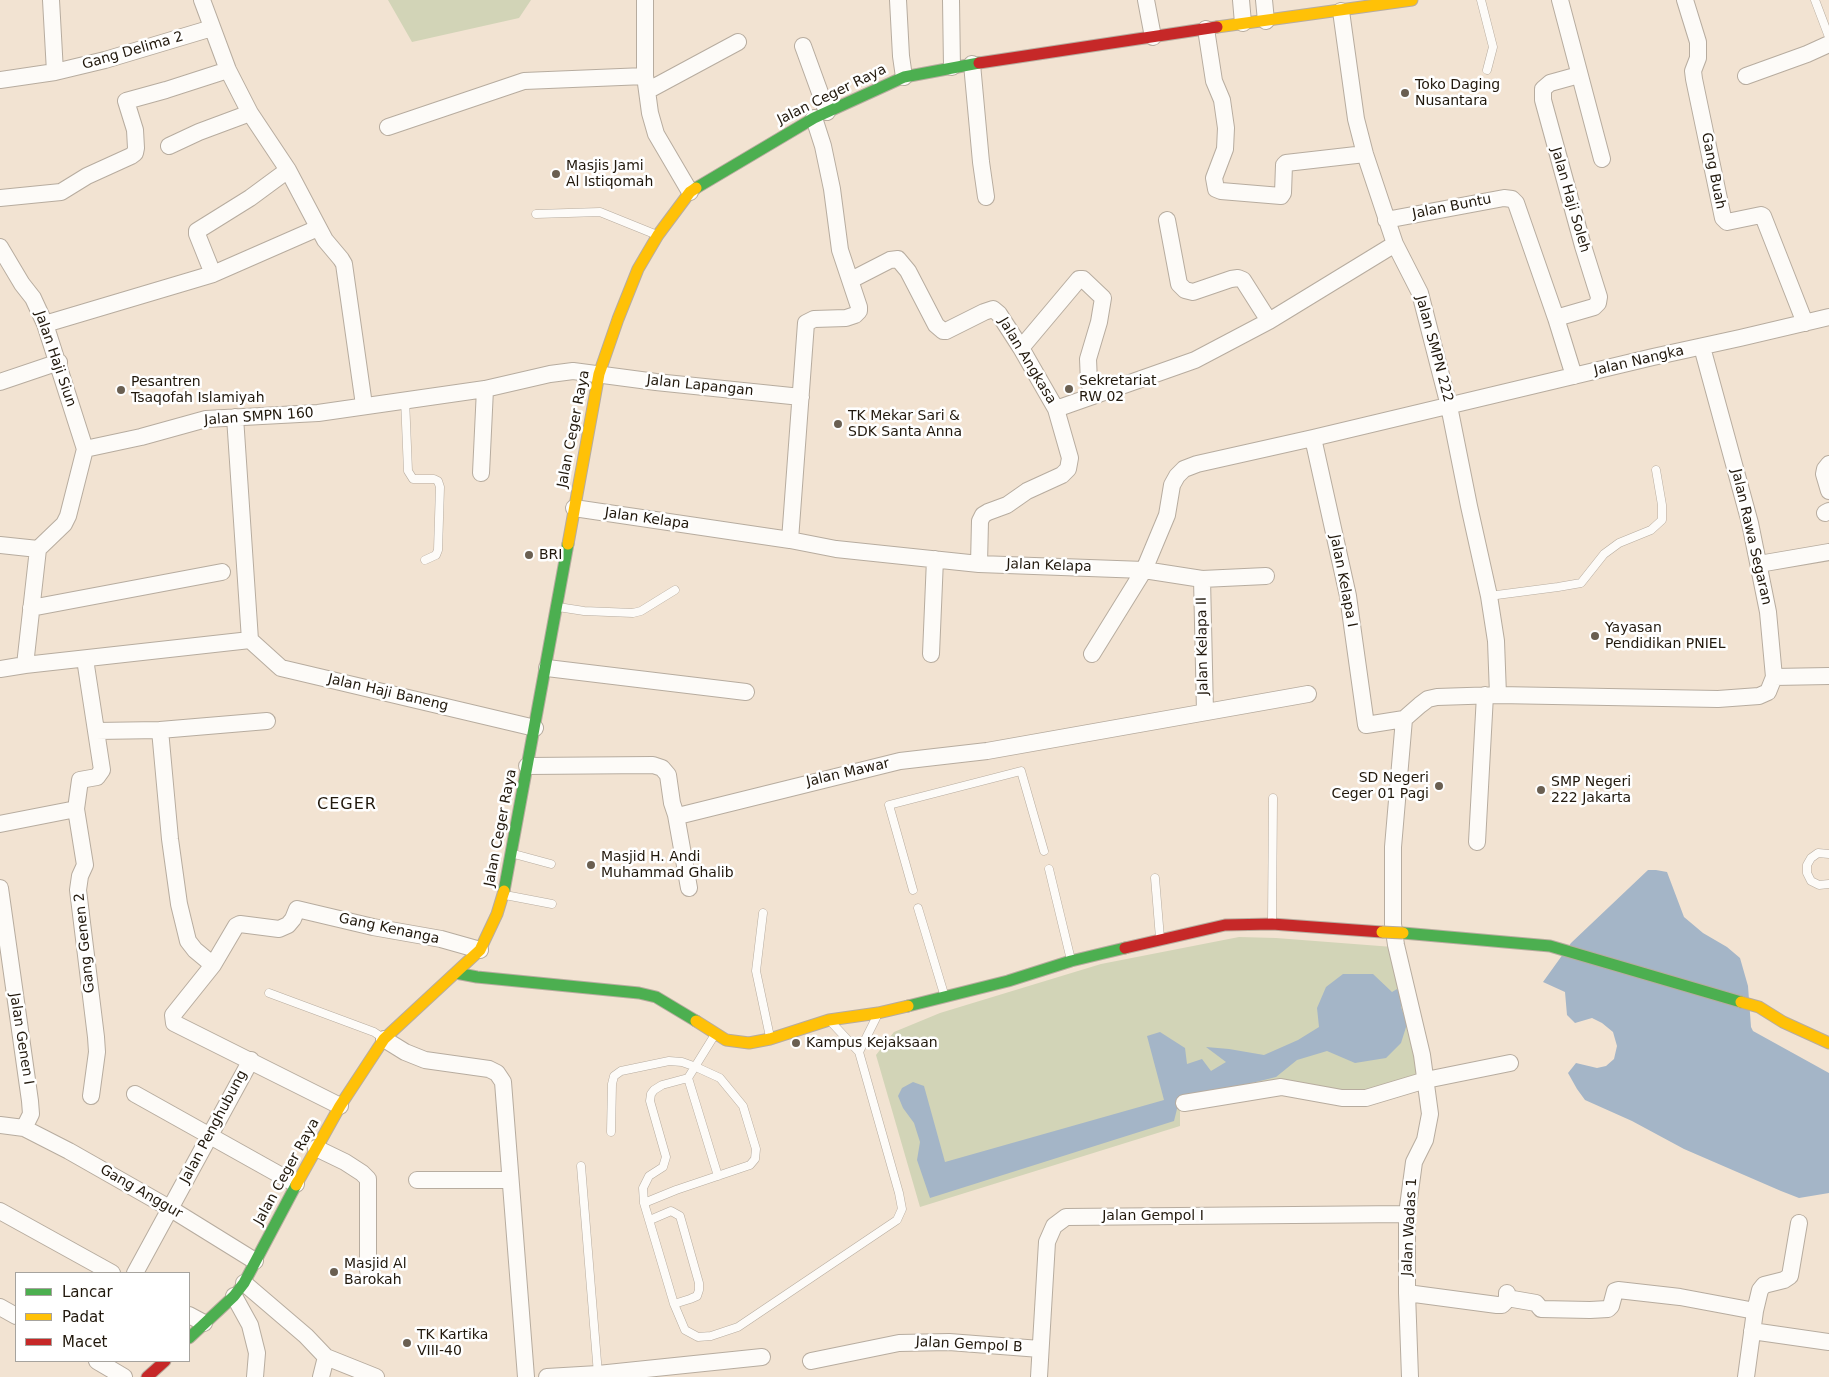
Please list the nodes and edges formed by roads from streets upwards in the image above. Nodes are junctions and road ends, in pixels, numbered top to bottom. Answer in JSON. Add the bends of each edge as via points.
{"nodes":[{"id":1,"x":51,"y":0,"type":"edge"},
{"id":2,"x":202,"y":0,"type":"edge"},
{"id":3,"x":645,"y":0,"type":"edge"},
{"id":4,"x":898,"y":0,"type":"edge"},
{"id":5,"x":951,"y":0,"type":"edge"},
{"id":6,"x":1146,"y":0,"type":"edge"},
{"id":7,"x":1241,"y":0,"type":"edge"},
{"id":8,"x":1264,"y":0,"type":"edge"},
{"id":9,"x":1412,"y":0,"type":"edge"},
{"id":10,"x":1560,"y":0,"type":"edge"},
{"id":11,"x":1684,"y":0,"type":"edge"},
{"id":12,"x":1342,"y":11,"type":"junction"},
{"id":13,"x":1266,"y":20,"type":"junction"},
{"id":14,"x":1242,"y":22,"type":"junction"},
{"id":15,"x":212,"y":28,"type":"junction"},
{"id":16,"x":1206,"y":28,"type":"junction"},
{"id":17,"x":1153,"y":37,"type":"junction"},
{"id":18,"x":738,"y":42,"type":"dead end"},
{"id":19,"x":1829,"y":44,"type":"edge"},
{"id":20,"x":803,"y":46,"type":"dead end"},
{"id":21,"x":972,"y":64,"type":"junction"},
{"id":22,"x":952,"y":67,"type":"junction"},
{"id":23,"x":228,"y":70,"type":"junction"},
{"id":24,"x":55,"y":72,"type":"junction"},
{"id":25,"x":1579,"y":75,"type":"junction"},
{"id":26,"x":1746,"y":76,"type":"dead end"},
{"id":27,"x":904,"y":77,"type":"junction"},
{"id":28,"x":0,"y":80,"type":"edge"},
{"id":29,"x":646,"y":84,"type":"junction"},
{"id":30,"x":250,"y":113,"type":"junction"},
{"id":31,"x":821,"y":115,"type":"junction"},
{"id":32,"x":388,"y":127,"type":"dead end"},
{"id":33,"x":168,"y":146,"type":"dead end"},
{"id":34,"x":1365,"y":154,"type":"junction"},
{"id":35,"x":1602,"y":159,"type":"dead end"},
{"id":36,"x":288,"y":170,"type":"junction"},
{"id":37,"x":690,"y":192,"type":"junction"},
{"id":38,"x":986,"y":197,"type":"dead end"},
{"id":39,"x":0,"y":198,"type":"edge"},
{"id":40,"x":1167,"y":220,"type":"dead end"},
{"id":41,"x":1386,"y":220,"type":"junction"},
{"id":42,"x":318,"y":228,"type":"junction"},
{"id":43,"x":1395,"y":244,"type":"junction"},
{"id":44,"x":0,"y":249,"type":"edge"},
{"id":45,"x":213,"y":274,"type":"junction"},
{"id":46,"x":851,"y":280,"type":"junction"},
{"id":47,"x":1829,"y":317,"type":"edge"},
{"id":48,"x":1556,"y":318,"type":"junction"},
{"id":49,"x":1269,"y":321,"type":"junction"},
{"id":50,"x":1805,"y":323,"type":"junction"},
{"id":51,"x":45,"y":324,"type":"junction"},
{"id":52,"x":1702,"y":347,"type":"junction"},
{"id":53,"x":1021,"y":348,"type":"junction"},
{"id":54,"x":58,"y":362,"type":"junction"},
{"id":55,"x":599,"y":374,"type":"junction"},
{"id":56,"x":1574,"y":376,"type":"junction"},
{"id":57,"x":0,"y":382,"type":"edge"},
{"id":58,"x":485,"y":389,"type":"junction"},
{"id":59,"x":1093,"y":396,"type":"junction"},
{"id":60,"x":801,"y":397,"type":"junction"},
{"id":61,"x":364,"y":405,"type":"junction"},
{"id":62,"x":1449,"y":406,"type":"junction"},
{"id":63,"x":1056,"y":409,"type":"junction"},
{"id":64,"x":235,"y":416,"type":"junction"},
{"id":65,"x":1313,"y":438,"type":"junction"},
{"id":66,"x":85,"y":449,"type":"junction"},
{"id":67,"x":1829,"y":464,"type":"edge"},
{"id":68,"x":481,"y":473,"type":"dead end"},
{"id":69,"x":1829,"y":491,"type":"edge"},
{"id":70,"x":574,"y":508,"type":"junction"},
{"id":71,"x":790,"y":540,"type":"junction"},
{"id":72,"x":0,"y":545,"type":"edge"},
{"id":73,"x":38,"y":548,"type":"junction"},
{"id":74,"x":1829,"y":552,"type":"edge"},
{"id":75,"x":935,"y":559,"type":"junction"},
{"id":76,"x":979,"y":564,"type":"junction"},
{"id":77,"x":1759,"y":564,"type":"junction"},
{"id":78,"x":1144,"y":570,"type":"junction"},
{"id":79,"x":222,"y":572,"type":"dead end"},
{"id":80,"x":1266,"y":576,"type":"dead end"},
{"id":81,"x":1202,"y":579,"type":"junction"},
{"id":82,"x":32,"y":608,"type":"junction"},
{"id":83,"x":250,"y":640,"type":"junction"},
{"id":84,"x":931,"y":654,"type":"dead end"},
{"id":85,"x":1092,"y":654,"type":"dead end"},
{"id":86,"x":85,"y":659,"type":"junction"},
{"id":87,"x":25,"y":665,"type":"junction"},
{"id":88,"x":547,"y":668,"type":"junction"},
{"id":89,"x":0,"y":669,"type":"edge"},
{"id":90,"x":1829,"y":676,"type":"edge"},
{"id":91,"x":1774,"y":677,"type":"junction"},
{"id":92,"x":746,"y":692,"type":"dead end"},
{"id":93,"x":1308,"y":694,"type":"dead end"},
{"id":94,"x":1492,"y":695,"type":"junction"},
{"id":95,"x":1205,"y":712,"type":"junction"},
{"id":96,"x":1404,"y":719,"type":"junction"},
{"id":97,"x":268,"y":721,"type":"dead end"},
{"id":98,"x":535,"y":728,"type":"junction"},
{"id":99,"x":160,"y":730,"type":"junction"},
{"id":100,"x":96,"y":731,"type":"junction"},
{"id":101,"x":527,"y":766,"type":"junction"},
{"id":102,"x":76,"y":809,"type":"junction"},
{"id":103,"x":676,"y":815,"type":"junction"},
{"id":104,"x":0,"y":824,"type":"edge"},
{"id":105,"x":1477,"y":842,"type":"dead end"},
{"id":106,"x":0,"y":888,"type":"edge"},
{"id":107,"x":689,"y":888,"type":"dead end"},
{"id":108,"x":480,"y":950,"type":"junction"},
{"id":109,"x":206,"y":960,"type":"dead end"},
{"id":110,"x":456,"y":973,"type":"junction"},
{"id":111,"x":384,"y":1039,"type":"junction"},
{"id":112,"x":1829,"y":1043,"type":"edge"},
{"id":113,"x":250,"y":1060,"type":"junction"},
{"id":114,"x":1510,"y":1063,"type":"dead end"},
{"id":115,"x":1426,"y":1080,"type":"junction"},
{"id":116,"x":135,"y":1094,"type":"dead end"},
{"id":117,"x":91,"y":1096,"type":"dead end"},
{"id":118,"x":1184,"y":1103,"type":"dead end"},
{"id":119,"x":340,"y":1106,"type":"junction"},
{"id":120,"x":0,"y":1125,"type":"edge"},
{"id":121,"x":24,"y":1128,"type":"junction"},
{"id":122,"x":210,"y":1135,"type":"junction"},
{"id":123,"x":316,"y":1148,"type":"junction"},
{"id":124,"x":417,"y":1180,"type":"dead end"},
{"id":125,"x":510,"y":1180,"type":"junction"},
{"id":126,"x":296,"y":1184,"type":"junction"},
{"id":127,"x":171,"y":1208,"type":"junction"},
{"id":128,"x":0,"y":1211,"type":"edge"},
{"id":129,"x":1408,"y":1214,"type":"junction"},
{"id":130,"x":1799,"y":1223,"type":"dead end"},
{"id":131,"x":255,"y":1261,"type":"junction"},
{"id":132,"x":88,"y":1267,"type":"edge"},
{"id":133,"x":368,"y":1271,"type":"dead end"},
{"id":134,"x":108,"y":1272,"type":"edge"},
{"id":135,"x":136,"y":1272,"type":"edge"},
{"id":136,"x":244,"y":1283,"type":"junction"},
{"id":137,"x":1406,"y":1293,"type":"junction"},
{"id":138,"x":234,"y":1296,"type":"junction"},
{"id":139,"x":0,"y":1308,"type":"edge"},
{"id":140,"x":1755,"y":1311,"type":"junction"},
{"id":141,"x":15,"y":1316,"type":"edge"},
{"id":142,"x":190,"y":1316,"type":"edge"},
{"id":143,"x":204,"y":1323,"type":"junction"},
{"id":144,"x":1752,"y":1331,"type":"junction"},
{"id":145,"x":190,"y":1337,"type":"edge"},
{"id":146,"x":1829,"y":1342,"type":"edge"},
{"id":147,"x":1040,"y":1348,"type":"junction"},
{"id":148,"x":762,"y":1357,"type":"dead end"},
{"id":149,"x":326,"y":1358,"type":"junction"},
{"id":150,"x":811,"y":1361,"type":"dead end"},
{"id":151,"x":99,"y":1362,"type":"edge"},
{"id":152,"x":163,"y":1362,"type":"edge"},
{"id":153,"x":372,"y":1376,"type":"edge"},
{"id":154,"x":124,"y":1377,"type":"edge"},
{"id":155,"x":147,"y":1377,"type":"edge"},
{"id":156,"x":255,"y":1377,"type":"edge"},
{"id":157,"x":321,"y":1377,"type":"edge"},
{"id":158,"x":526,"y":1377,"type":"edge"},
{"id":159,"x":547,"y":1377,"type":"edge"},
{"id":160,"x":1040,"y":1377,"type":"edge"},
{"id":161,"x":1407,"y":1377,"type":"edge"},
{"id":162,"x":1746,"y":1377,"type":"edge"}],
"edges":[{"from":1,"to":24,"type":"street"},
{"from":2,"to":15,"type":"street"},
{"from":3,"to":29,"type":"street"},
{"from":4,"to":27,"type":"street"},
{"from":5,"to":22,"type":"street"},
{"from":6,"to":17,"type":"street"},
{"from":7,"to":14,"type":"street"},
{"from":8,"to":13,"type":"street"},
{"from":9,"to":12,"type":"main road","name":"Jalan Ceger Raya"},
{"from":10,"to":25,"type":"street"},
{"from":11,"to":50,"type":"street","name":"Gang Buah","via":[[1698,42],[1694,79],[1723,218],[1727,222],[1763,216]]},
{"from":12,"to":13,"type":"main road","name":"Jalan Ceger Raya"},
{"from":12,"to":34,"type":"street","name":"Jalan SMPN 222","via":[[1356,120]]},
{"from":13,"to":14,"type":"main road","name":"Jalan Ceger Raya"},
{"from":14,"to":16,"type":"main road","name":"Jalan Ceger Raya"},
{"from":15,"to":23,"type":"street"},
{"from":15,"to":24,"type":"street","name":"Gang Delima 2"},
{"from":16,"to":17,"type":"main road","name":"Jalan Ceger Raya"},
{"from":16,"to":34,"type":"street","via":[[1214,81],[1222,100],[1226,128],[1225,149],[1214,178],[1216,189],[1280,196],[1286,163]]},
{"from":17,"to":21,"type":"main road","name":"Jalan Ceger Raya"},
{"from":18,"to":29,"type":"street"},
{"from":19,"to":26,"type":"street"},
{"from":20,"to":31,"type":"street"},
{"from":21,"to":22,"type":"main road","name":"Jalan Ceger Raya"},
{"from":21,"to":38,"type":"street"},
{"from":22,"to":27,"type":"main road","name":"Jalan Ceger Raya"},
{"from":23,"to":30,"type":"street"},
{"from":23,"to":39,"type":"street","via":[[126,101],[135,130],[136,148],[131,156],[61,192]]},
{"from":24,"to":28,"type":"street","name":"Gang Delima 2"},
{"from":25,"to":35,"type":"street"},
{"from":25,"to":48,"type":"street","name":"Jalan Haji Soleh","via":[[1550,83],[1543,89],[1543,100],[1599,297],[1594,307]]},
{"from":27,"to":31,"type":"main road","name":"Jalan Ceger Raya"},
{"from":29,"to":32,"type":"street","via":[[524,82]]},
{"from":29,"to":37,"type":"street","via":[[656,134]]},
{"from":30,"to":33,"type":"street"},
{"from":30,"to":36,"type":"street"},
{"from":31,"to":37,"type":"main road","name":"Jalan Ceger Raya"},
{"from":31,"to":46,"type":"street","via":[[840,250]]},
{"from":34,"to":41,"type":"street","name":"Jalan SMPN 222"},
{"from":36,"to":42,"type":"street"},
{"from":36,"to":45,"type":"street","via":[[197,230]]},
{"from":37,"to":55,"type":"main road","name":"Jalan Ceger Raya","via":[[638,269]]},
{"from":40,"to":49,"type":"street","via":[[1184,290],[1193,292],[1238,278]]},
{"from":41,"to":43,"type":"street","name":"Jalan SMPN 222"},
{"from":41,"to":48,"type":"street","name":"Jalan Buntu","via":[[1512,199]]},
{"from":42,"to":45,"type":"street"},
{"from":42,"to":61,"type":"street","via":[[344,264]]},
{"from":43,"to":49,"type":"street","name":"Jalan Angkasa"},
{"from":43,"to":62,"type":"street","name":"Jalan SMPN 222","via":[[1420,293]]},
{"from":44,"to":51,"type":"street","name":"Jalan Haji Siun","via":[[33,298]]},
{"from":45,"to":51,"type":"street"},
{"from":46,"to":53,"type":"street","name":"Jalan Angkasa","via":[[898,259],[940,330],[946,331],[993,309]]},
{"from":46,"to":60,"type":"street","via":[[859,307],[855,315],[814,319],[806,323]]},
{"from":47,"to":50,"type":"street","name":"Jalan Nangka"},
{"from":48,"to":56,"type":"street"},
{"from":49,"to":59,"type":"street","name":"Jalan Angkasa","via":[[1196,360]]},
{"from":50,"to":52,"type":"street","name":"Jalan Nangka"},
{"from":51,"to":54,"type":"street","name":"Jalan Haji Siun"},
{"from":52,"to":56,"type":"street","name":"Jalan Nangka"},
{"from":52,"to":77,"type":"street","name":"Jalan Rawa Segaran"},
{"from":53,"to":59,"type":"street","via":[[1079,279],[1083,279],[1103,298],[1088,359]]},
{"from":53,"to":63,"type":"street","name":"Jalan Angkasa"},
{"from":54,"to":57,"type":"street"},
{"from":54,"to":66,"type":"street","name":"Jalan Haji Siun"},
{"from":55,"to":58,"type":"street","name":"Jalan SMPN 160","via":[[573,371],[550,374]]},
{"from":55,"to":60,"type":"street","name":"Jalan Lapangan"},
{"from":55,"to":70,"type":"main road","name":"Jalan Ceger Raya"},
{"from":56,"to":62,"type":"street","name":"Jalan Nangka"},
{"from":58,"to":61,"type":"street","name":"Jalan SMPN 160"},
{"from":58,"to":68,"type":"street"},
{"from":59,"to":63,"type":"street","name":"Jalan Angkasa"},
{"from":60,"to":71,"type":"street"},
{"from":61,"to":64,"type":"street","name":"Jalan SMPN 160","via":[[318,413]]},
{"from":62,"to":65,"type":"street"},
{"from":62,"to":94,"type":"street","name":"Jalan SMPN 222","via":[[1496,641]]},
{"from":63,"to":76,"type":"street","via":[[1070,458],[1068,469],[1007,505],[983,515],[980,521]]},
{"from":64,"to":66,"type":"street","name":"Jalan SMPN 160","via":[[206,419],[141,438]]},
{"from":64,"to":83,"type":"street"},
{"from":65,"to":78,"type":"street","via":[[1184,469],[1172,485],[1167,515]]},
{"from":65,"to":96,"type":"street","name":"Jalan Kelapa I","via":[[1348,596],[1366,725]]},
{"from":66,"to":73,"type":"street","via":[[68,516],[64,524]]},
{"from":67,"to":69,"type":"street","via":[[1824,469]]},
{"from":70,"to":71,"type":"street","name":"Jalan Kelapa"},
{"from":70,"to":88,"type":"main road","name":"Jalan Ceger Raya"},
{"from":71,"to":75,"type":"street","name":"Jalan Kelapa","via":[[836,550]]},
{"from":72,"to":73,"type":"street"},
{"from":73,"to":82,"type":"street"},
{"from":74,"to":77,"type":"street"},
{"from":75,"to":76,"type":"street","name":"Jalan Kelapa"},
{"from":75,"to":84,"type":"street"},
{"from":76,"to":78,"type":"street","name":"Jalan Kelapa"},
{"from":77,"to":91,"type":"street","name":"Jalan Rawa Segaran","via":[[1768,612]]},
{"from":78,"to":81,"type":"street","name":"Jalan Kelapa"},
{"from":78,"to":85,"type":"street"},
{"from":79,"to":82,"type":"street"},
{"from":80,"to":81,"type":"street","name":"Jalan Kelapa"},
{"from":81,"to":95,"type":"street","name":"Jalan Kelapa II"},
{"from":82,"to":87,"type":"street"},
{"from":83,"to":86,"type":"street"},
{"from":83,"to":98,"type":"street","name":"Jalan Haji Baneng","via":[[281,668]]},
{"from":86,"to":87,"type":"street"},
{"from":86,"to":100,"type":"street","name":"Gang Genen 2"},
{"from":87,"to":89,"type":"street"},
{"from":88,"to":92,"type":"street"},
{"from":88,"to":98,"type":"main road","name":"Jalan Ceger Raya"},
{"from":90,"to":91,"type":"street"},
{"from":91,"to":94,"type":"street","via":[[1768,692],[1759,696],[1605,698]]},
{"from":93,"to":95,"type":"street","name":"Jalan Mawar"},
{"from":94,"to":96,"type":"street","via":[[1428,699]]},
{"from":94,"to":105,"type":"street","name":"Jalan SMPN 222"},
{"from":95,"to":103,"type":"street","name":"Jalan Mawar","via":[[987,751],[900,761]]},
{"from":96,"to":115,"type":"street","name":"Jalan Wadas 1","via":[[1394,847],[1393,924]]},
{"from":97,"to":99,"type":"street"},
{"from":98,"to":101,"type":"main road","name":"Jalan Ceger Raya"},
{"from":99,"to":100,"type":"street"},
{"from":99,"to":109,"type":"street","via":[[179,904],[188,941]]},
{"from":100,"to":102,"type":"street","name":"Gang Genen 2","via":[[102,770],[97,777],[80,780]]},
{"from":101,"to":103,"type":"street","via":[[653,765],[668,775]]},
{"from":101,"to":108,"type":"main road","name":"Jalan Ceger Raya","via":[[504,895]]},
{"from":102,"to":104,"type":"street"},
{"from":102,"to":117,"type":"street","name":"Gang Genen 2","via":[[86,865],[78,890],[97,1052]]},
{"from":103,"to":107,"type":"street"},
{"from":106,"to":121,"type":"street","name":"Jalan Genen I","via":[[30,1101],[31,1114]]},
{"from":108,"to":110,"type":"main road","name":"Jalan Ceger Raya"},
{"from":108,"to":113,"type":"street","name":"Gang Kenanga","via":[[297,908],[288,925],[279,929],[240,924],[172,1019],[174,1023]]},
{"from":110,"to":111,"type":"main road","name":"Jalan Ceger Raya"},
{"from":110,"to":112,"type":"main road","bridge":true,"via":[[656,997],[726,1040],[750,1043],[829,1020],[878,1013],[945,997],[1160,939],[1225,925],[1272,924],[1550,946],[1759,1007]]},
{"from":111,"to":119,"type":"main road","name":"Jalan Ceger Raya"},
{"from":111,"to":125,"type":"street","via":[[426,1060],[497,1073],[503,1082]]},
{"from":113,"to":119,"type":"street"},
{"from":113,"to":122,"type":"street","name":"Jalan Penghubung"},
{"from":114,"to":115,"type":"street"},
{"from":115,"to":118,"type":"street","via":[[1366,1098],[1342,1098],[1280,1087]]},
{"from":115,"to":129,"type":"street","name":"Jalan Wadas 1","via":[[1430,1114],[1424,1140],[1414,1162]]},
{"from":116,"to":122,"type":"street"},
{"from":119,"to":123,"type":"main road","name":"Jalan Ceger Raya"},
{"from":120,"to":121,"type":"street","name":"Gang Anggur"},
{"from":121,"to":127,"type":"street","name":"Gang Anggur"},
{"from":122,"to":126,"type":"street"},
{"from":122,"to":127,"type":"street","name":"Jalan Penghubung"},
{"from":123,"to":126,"type":"main road","name":"Jalan Ceger Raya"},
{"from":123,"to":133,"type":"street","via":[[362,1172],[368,1179]]},
{"from":124,"to":125,"type":"street"},
{"from":125,"to":158,"type":"street"},
{"from":126,"to":131,"type":"main road","name":"Jalan Ceger Raya"},
{"from":127,"to":131,"type":"street","name":"Gang Anggur"},
{"from":127,"to":135,"type":"street","name":"Jalan Penghubung"},
{"from":128,"to":132,"type":"street"},
{"from":129,"to":137,"type":"street","name":"Jalan Wadas 1"},
{"from":129,"to":147,"type":"street","name":"Jalan Gempol I","via":[[1066,1217],[1054,1226],[1047,1242]]},
{"from":130,"to":140,"type":"street","via":[[1790,1276],[1764,1285]]},
{"from":131,"to":136,"type":"main road","name":"Jalan Ceger Raya"},
{"from":132,"to":134,"type":"street"},
{"from":136,"to":138,"type":"main road","name":"Jalan Ceger Raya"},
{"from":136,"to":149,"type":"street","via":[[306,1336]]},
{"from":137,"to":140,"type":"street","via":[[1497,1305],[1502,1305],[1507,1296],[1536,1303],[1541,1309],[1590,1310],[1608,1309],[1618,1290]]},
{"from":137,"to":161,"type":"street","name":"Jalan Wadas 1"},
{"from":138,"to":143,"type":"main road","name":"Jalan Ceger Raya"},
{"from":138,"to":156,"type":"street","via":[[250,1326],[257,1353]]},
{"from":139,"to":141,"type":"street"},
{"from":140,"to":144,"type":"street"},
{"from":142,"to":143,"type":"street"},
{"from":143,"to":145,"type":"main road","name":"Jalan Ceger Raya"},
{"from":144,"to":146,"type":"street"},
{"from":144,"to":162,"type":"street"},
{"from":147,"to":150,"type":"street","name":"Jalan Gempol B","via":[[949,1342],[899,1343]]},
{"from":147,"to":160,"type":"street","name":"Jalan Gempol I"},
{"from":148,"to":159,"type":"street"},
{"from":149,"to":153,"type":"street"},
{"from":149,"to":157,"type":"street"},
{"from":151,"to":154,"type":"street"},
{"from":152,"to":155,"type":"main road"}]}
